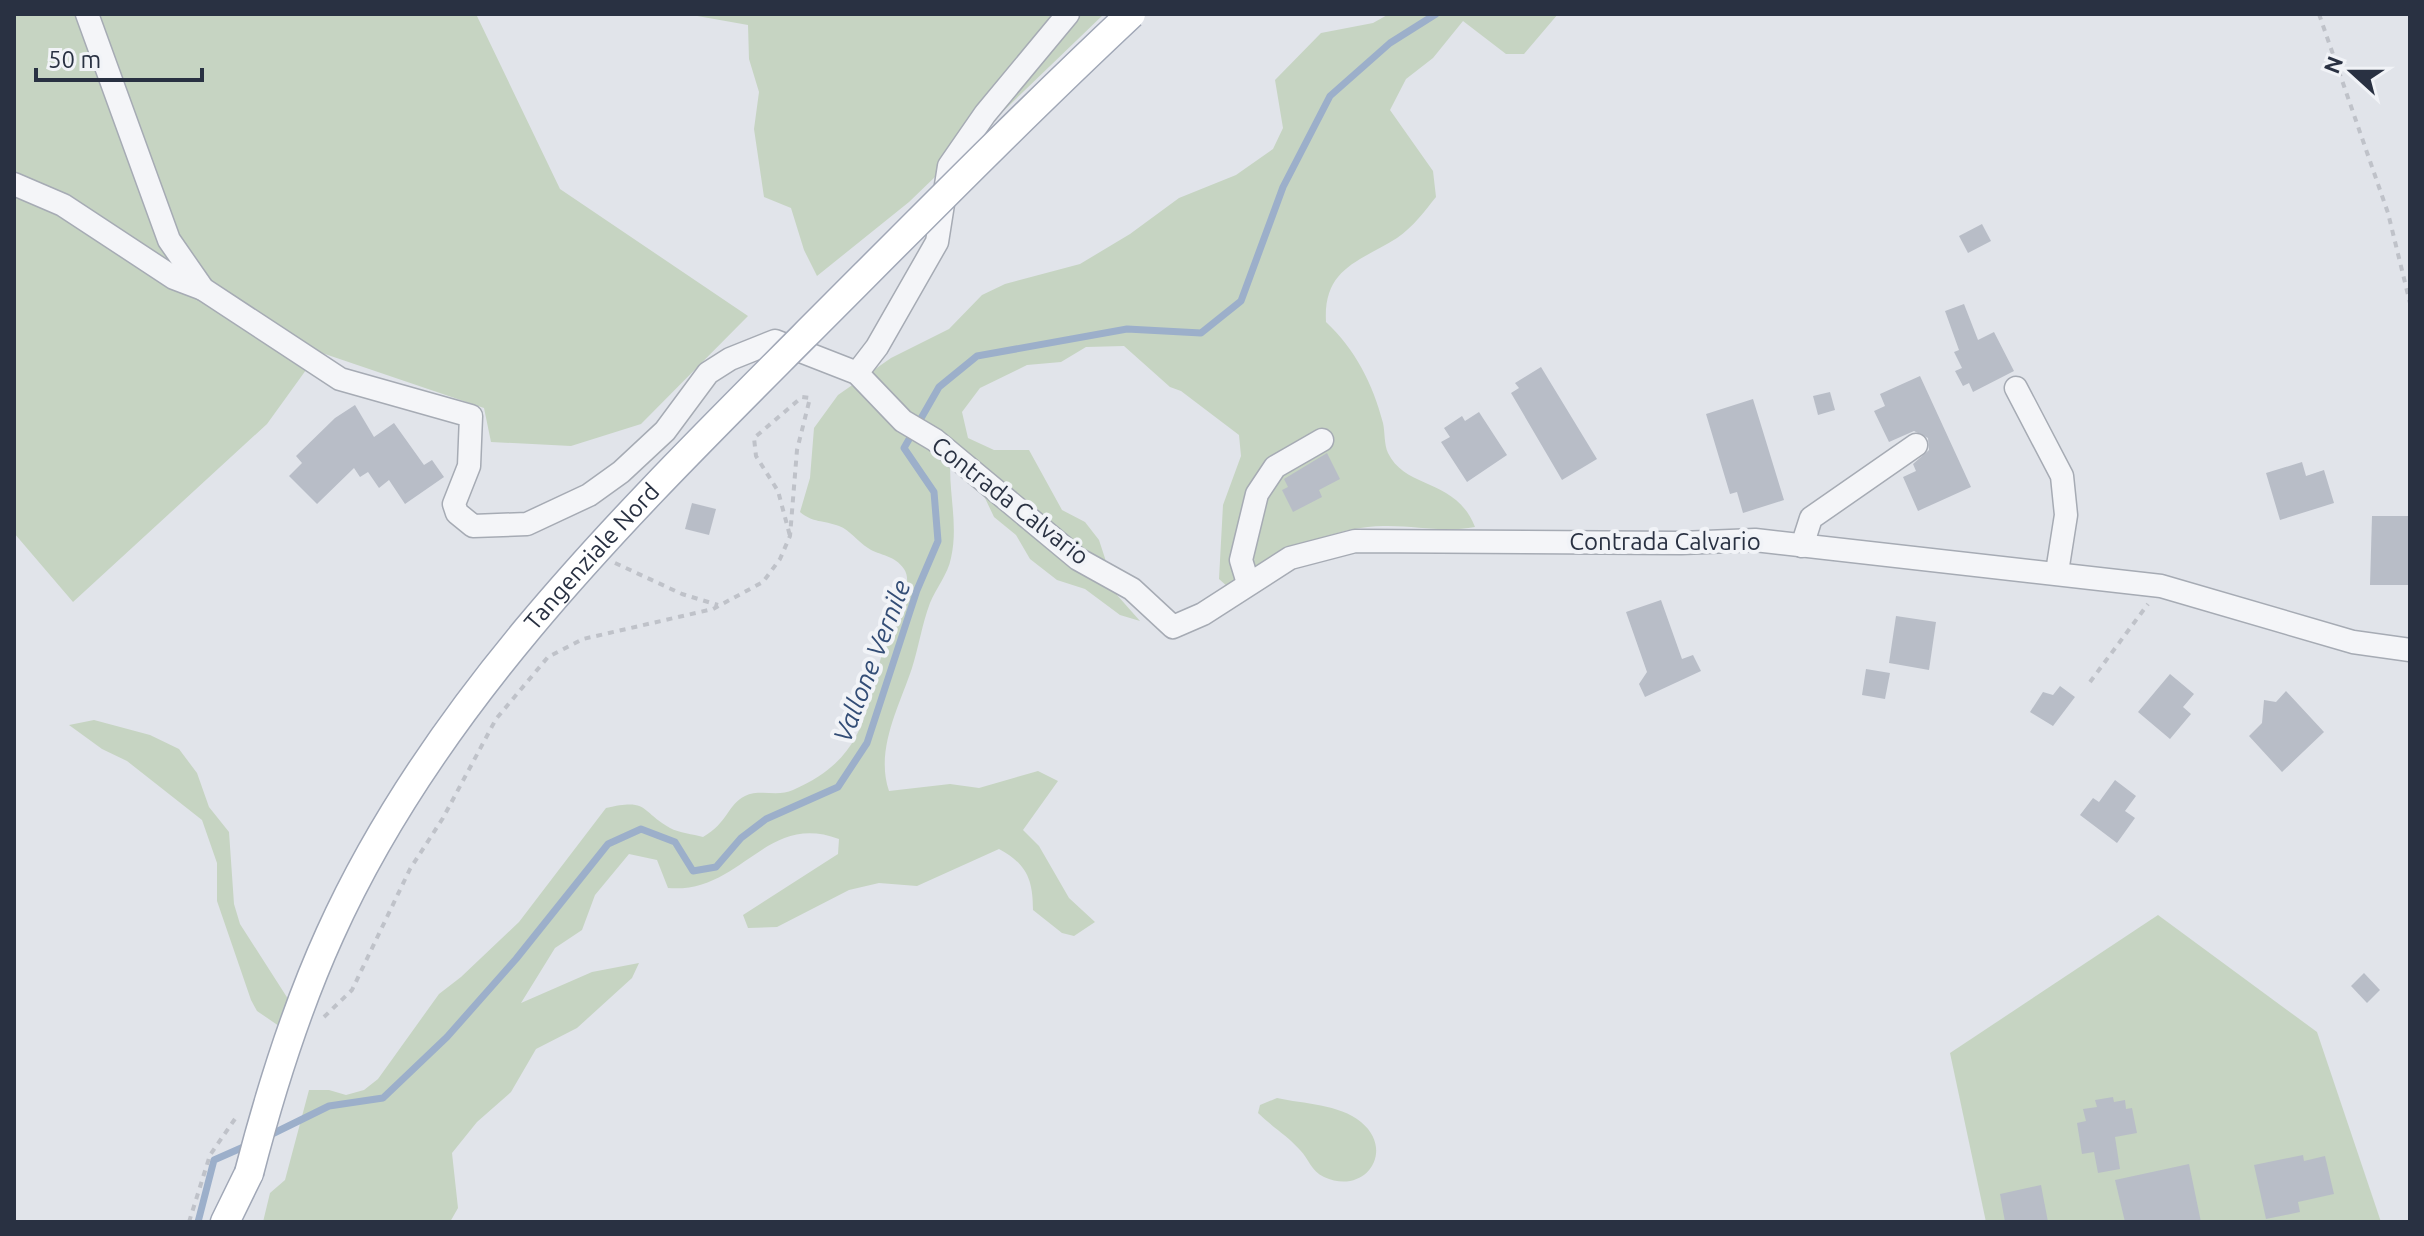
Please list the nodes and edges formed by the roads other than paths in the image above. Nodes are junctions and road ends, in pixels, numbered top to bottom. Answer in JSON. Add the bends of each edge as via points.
{"nodes":[{"id":1,"x":87,"y":14,"type":"edge"},
{"id":2,"x":1068,"y":14,"type":"edge"},
{"id":3,"x":1131,"y":14,"type":"edge"},
{"id":4,"x":14,"y":184,"type":"edge"},
{"id":5,"x":203,"y":289,"type":"junction"},
{"id":6,"x":857,"y":373,"type":"junction"},
{"id":7,"x":2016,"y":388,"type":"dead end"},
{"id":8,"x":1322,"y":440,"type":"dead end"},
{"id":9,"x":1916,"y":445,"type":"dead end"},
{"id":10,"x":1802,"y":546,"type":"junction"},
{"id":11,"x":2057,"y":572,"type":"junction"},
{"id":12,"x":1248,"y":583,"type":"junction"},
{"id":13,"x":2410,"y":650,"type":"edge"},
{"id":14,"x":249,"y":1173,"type":"junction"},
{"id":15,"x":225,"y":1222,"type":"edge"},
{"id":16,"x":241,"y":1222,"type":"edge"}],
"edges":[{"from":1,"to":5,"type":"street","name":"Contrada Calvario","via":[[169,240]]},
{"from":2,"to":6,"type":"street","via":[[949,166],[937,242]]},
{"from":3,"to":14,"type":"main road","name":"Tangenziale Nord","bridge":true,"via":[[676,465],[507,653],[431,758],[330,932],[294,1024]]},
{"from":4,"to":5,"type":"street","via":[[63,205],[174,278]]},
{"from":5,"to":6,"type":"street","name":"Contrada Calvario","via":[[340,379],[471,416],[469,466],[454,504],[473,526],[527,524],[589,495],[665,431],[708,373],[775,341]]},
{"from":6,"to":12,"type":"street","name":"Contrada Calvario","via":[[903,421],[935,440],[1078,559],[1132,589],[1173,627]]},
{"from":7,"to":11,"type":"street","via":[[2062,476],[2066,515]]},
{"from":8,"to":12,"type":"street","via":[[1275,467],[1257,494],[1241,560]]},
{"from":9,"to":10,"type":"street","via":[[1811,518]]},
{"from":10,"to":11,"type":"street","name":"Contrada Calvario"},
{"from":10,"to":12,"type":"street","name":"Contrada Calvario","via":[[1755,540],[1355,541],[1290,558]]},
{"from":11,"to":13,"type":"street","name":"Contrada Calvario","via":[[2161,586],[2353,642]]},
{"from":14,"to":15,"type":"main road"},
{"from":14,"to":16,"type":"main road","name":"Tangenziale Nord"}]}
